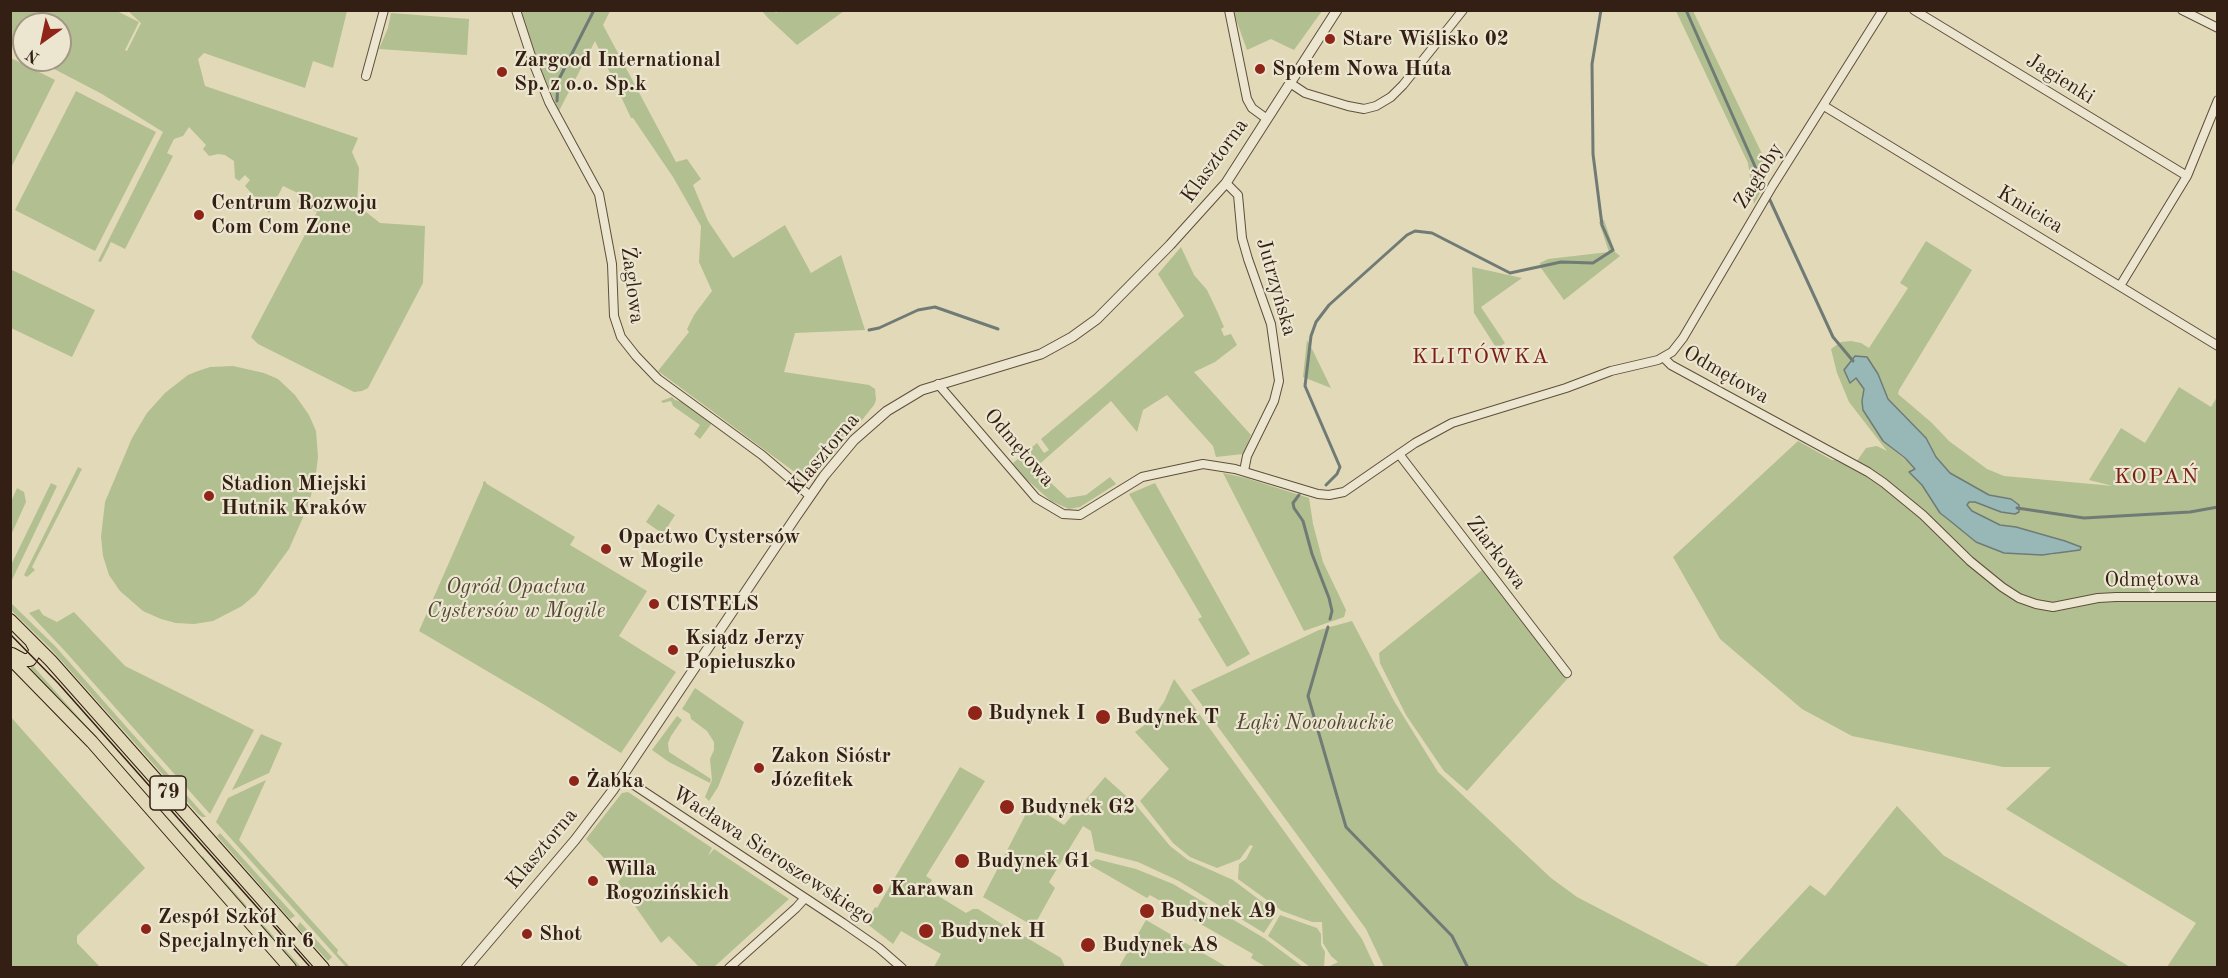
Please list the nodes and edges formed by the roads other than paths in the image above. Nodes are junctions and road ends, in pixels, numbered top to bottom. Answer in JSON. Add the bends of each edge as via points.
{"nodes":[{"id":1,"x":384,"y":10,"type":"edge"},
{"id":2,"x":516,"y":10,"type":"edge"},
{"id":3,"x":1229,"y":10,"type":"edge"},
{"id":4,"x":1337,"y":10,"type":"edge"},
{"id":5,"x":1463,"y":10,"type":"edge"},
{"id":6,"x":1883,"y":10,"type":"edge"},
{"id":7,"x":1914,"y":10,"type":"edge"},
{"id":8,"x":2182,"y":10,"type":"edge"},
{"id":9,"x":2217,"y":28,"type":"edge"},
{"id":10,"x":366,"y":76,"type":"dead end"},
{"id":11,"x":1290,"y":83,"type":"junction"},
{"id":12,"x":2217,"y":100,"type":"edge"},
{"id":13,"x":1824,"y":106,"type":"junction"},
{"id":14,"x":1267,"y":119,"type":"junction"},
{"id":15,"x":2187,"y":176,"type":"junction"},
{"id":16,"x":1226,"y":183,"type":"junction"},
{"id":17,"x":2120,"y":286,"type":"junction"},
{"id":18,"x":2217,"y":346,"type":"edge"},
{"id":19,"x":1664,"y":358,"type":"junction"},
{"id":20,"x":938,"y":384,"type":"junction"},
{"id":21,"x":1399,"y":454,"type":"junction"},
{"id":22,"x":1244,"y":471,"type":"junction"},
{"id":23,"x":810,"y":496,"type":"junction"},
{"id":24,"x":2217,"y":597,"type":"edge"},
{"id":25,"x":10,"y":620,"type":"edge"},
{"id":26,"x":31,"y":640,"type":"junction"},
{"id":27,"x":10,"y":653,"type":"edge"},
{"id":28,"x":10,"y":658,"type":"edge"},
{"id":29,"x":1567,"y":673,"type":"dead end"},
{"id":30,"x":622,"y":777,"type":"junction"},
{"id":31,"x":805,"y":898,"type":"junction"},
{"id":32,"x":290,"y":968,"type":"edge"},
{"id":33,"x":323,"y":968,"type":"edge"},
{"id":34,"x":466,"y":968,"type":"edge"},
{"id":35,"x":729,"y":968,"type":"edge"},
{"id":36,"x":902,"y":968,"type":"edge"}],
"edges":[{"from":1,"to":10,"type":"street"},
{"from":2,"to":23,"type":"street","name":"Żaglowa","via":[[549,102],[599,194],[612,264],[614,316],[625,343],[669,388],[762,455]]},
{"from":3,"to":14,"type":"street","via":[[1247,99]]},
{"from":4,"to":11,"type":"street","name":"Klasztorna"},
{"from":5,"to":11,"type":"street","via":[[1403,85],[1376,105],[1365,109],[1348,106],[1308,94]]},
{"from":6,"to":13,"type":"street","name":"Zagłoby"},
{"from":7,"to":15,"type":"street","name":"Jagienki"},
{"from":8,"to":9,"type":"street"},
{"from":11,"to":14,"type":"street","name":"Klasztorna"},
{"from":12,"to":15,"type":"street"},
{"from":13,"to":17,"type":"street","name":"Kmicica"},
{"from":13,"to":19,"type":"street","name":"Zagłoby","via":[[1770,189],[1683,338]]},
{"from":14,"to":16,"type":"street","name":"Klasztorna"},
{"from":15,"to":17,"type":"street"},
{"from":16,"to":20,"type":"street","name":"Klasztorna","via":[[1081,332],[1034,356]]},
{"from":16,"to":22,"type":"street","name":"Jutrzyńska","via":[[1238,195],[1242,238],[1271,324],[1279,381]]},
{"from":17,"to":18,"type":"street","name":"Kmicica"},
{"from":19,"to":21,"type":"street","name":"Odmętowa","via":[[1464,418]]},
{"from":19,"to":24,"type":"street","name":"Odmętowa","via":[[1868,472],[2019,598],[2054,607],[2098,598]]},
{"from":20,"to":22,"type":"street","name":"Odmętowa","via":[[1036,498],[1063,514],[1080,515],[1134,480],[1156,473],[1203,464]]},
{"from":20,"to":23,"type":"street","name":"Klasztorna","via":[[905,399],[876,420],[849,446]]},
{"from":21,"to":22,"type":"street","name":"Odmętowa","via":[[1351,489],[1329,495]]},
{"from":21,"to":29,"type":"street","name":"Ziarkowa"},
{"from":23,"to":30,"type":"street","name":"Klasztorna"},
{"from":25,"to":26,"type":"main road","number":"79"},
{"from":26,"to":27,"type":"main road","via":[[36,650],[30,660]]},
{"from":26,"to":33,"type":"main road","number":"79"},
{"from":28,"to":32,"type":"main road","number":"79","via":[[99,750]]},
{"from":30,"to":31,"type":"street","name":"Wacława Sieroszewskiego"},
{"from":30,"to":34,"type":"street","name":"Klasztorna"},
{"from":31,"to":35,"type":"street"},
{"from":31,"to":36,"type":"street","name":"Wacława Sieroszewskiego"}]}
